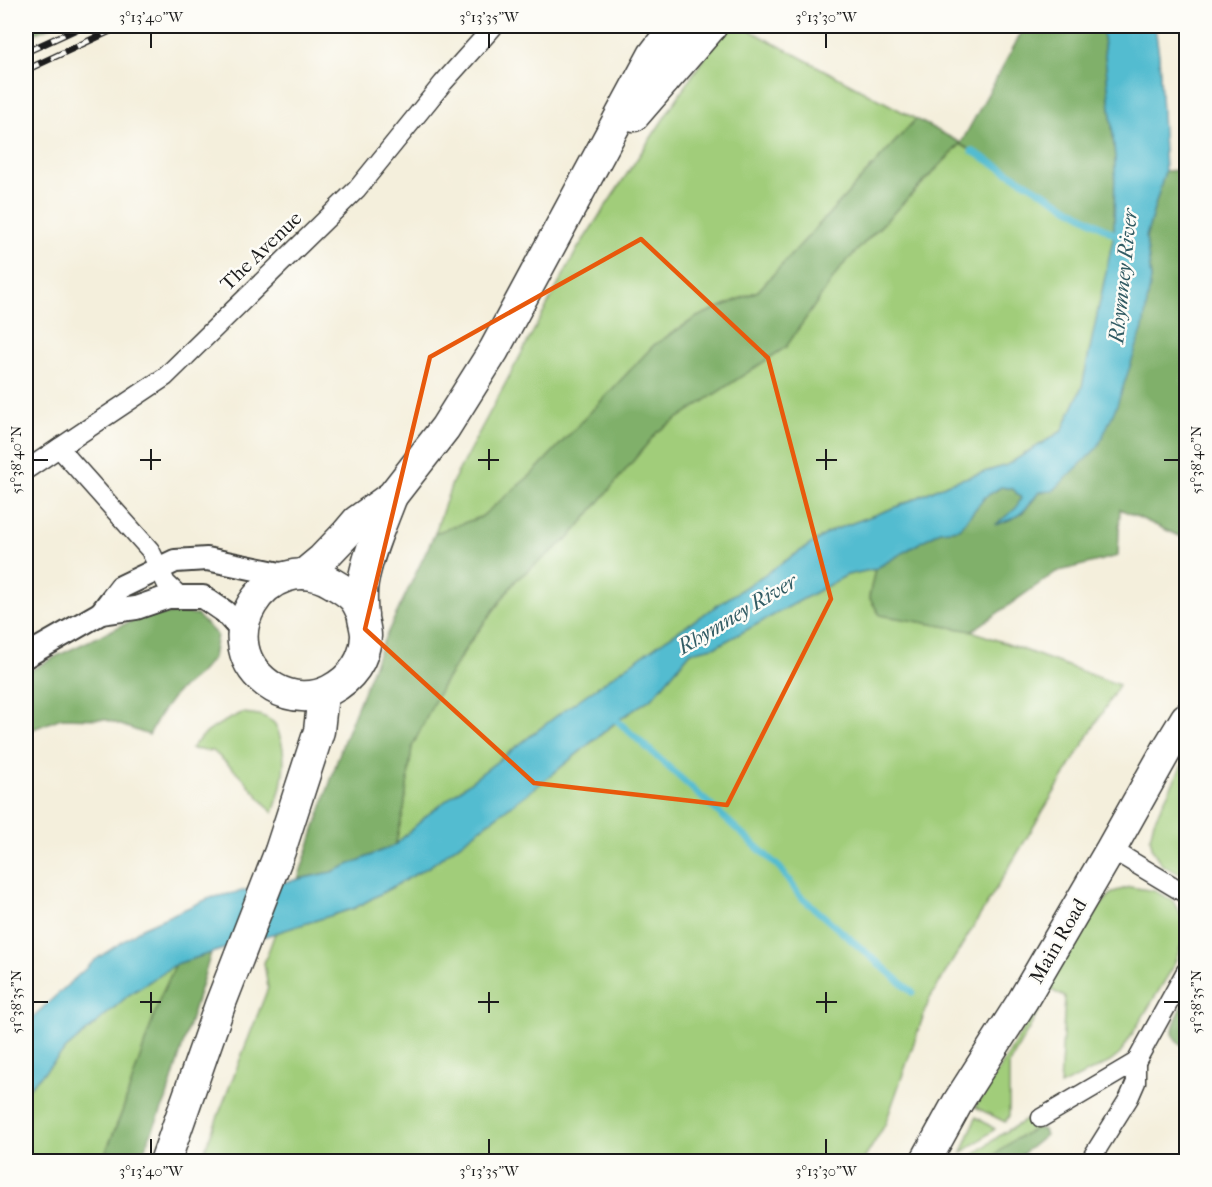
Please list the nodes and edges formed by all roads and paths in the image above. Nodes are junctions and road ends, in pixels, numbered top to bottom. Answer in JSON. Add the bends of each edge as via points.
{"nodes":[{"id":1,"x":494,"y":26,"type":"edge"},
{"id":2,"x":675,"y":26,"type":"edge"},
{"id":3,"x":712,"y":26,"type":"edge"},
{"id":4,"x":579,"y":193,"type":"junction"},
{"id":5,"x":59,"y":448,"type":"junction"},
{"id":6,"x":26,"y":470,"type":"edge"},
{"id":7,"x":392,"y":496,"type":"junction"},
{"id":8,"x":159,"y":568,"type":"junction"},
{"id":9,"x":297,"y":575,"type":"junction"},
{"id":10,"x":181,"y":597,"type":"junction"},
{"id":11,"x":101,"y":613,"type":"junction"},
{"id":12,"x":363,"y":615,"type":"junction"},
{"id":13,"x":243,"y":632,"type":"junction"},
{"id":14,"x":26,"y":656,"type":"edge"},
{"id":15,"x":323,"y":694,"type":"junction"},
{"id":16,"x":1186,"y":718,"type":"edge"},
{"id":17,"x":1111,"y":849,"type":"junction"},
{"id":18,"x":1186,"y":894,"type":"edge"},
{"id":19,"x":1186,"y":971,"type":"edge"},
{"id":20,"x":1136,"y":1062,"type":"junction"},
{"id":21,"x":1041,"y":1118,"type":"dead end"},
{"id":22,"x":165,"y":1161,"type":"edge"},
{"id":23,"x":925,"y":1161,"type":"edge"},
{"id":24,"x":1089,"y":1161,"type":"edge"}],
"edges":[{"from":1,"to":5,"type":"street","name":"The Avenue","via":[[357,189],[165,377]]},
{"from":2,"to":4,"type":"main road","via":[[653,55]]},
{"from":3,"to":4,"type":"main road","via":[[629,122]]},
{"from":4,"to":7,"type":"main road","via":[[494,350],[445,428]]},
{"from":5,"to":6,"type":"street","name":"The Avenue"},
{"from":5,"to":8,"type":"street","via":[[150,550]]},
{"from":7,"to":9,"type":"main road","via":[[357,521],[322,559]]},
{"from":7,"to":12,"type":"main road","via":[[367,565]]},
{"from":8,"to":9,"type":"street","via":[[175,561],[207,559]]},
{"from":8,"to":10,"type":"street","via":[[165,583]]},
{"from":8,"to":11,"type":"street","via":[[121,587]]},
{"from":9,"to":12,"type":"main road","via":[[323,577],[338,586],[354,599]]},
{"from":9,"to":13,"type":"main road","via":[[268,586],[255,599]]},
{"from":10,"to":11,"type":"street"},
{"from":10,"to":13,"type":"street","via":[[203,597],[225,612]]},
{"from":11,"to":14,"type":"street"},
{"from":12,"to":15,"type":"main road","via":[[366,635],[363,654],[354,672]]},
{"from":13,"to":15,"type":"main road","via":[[251,666],[264,682],[282,693],[302,697]]},
{"from":15,"to":22,"type":"main road","via":[[319,731],[280,851]]},
{"from":16,"to":17,"type":"main road","name":"Main Road"},
{"from":17,"to":18,"type":"street"},
{"from":17,"to":23,"type":"main road","name":"Main Road"},
{"from":19,"to":20,"type":"street"},
{"from":20,"to":21,"type":"street"},
{"from":20,"to":24,"type":"street","via":[[1136,1082],[1129,1098]]}]}
